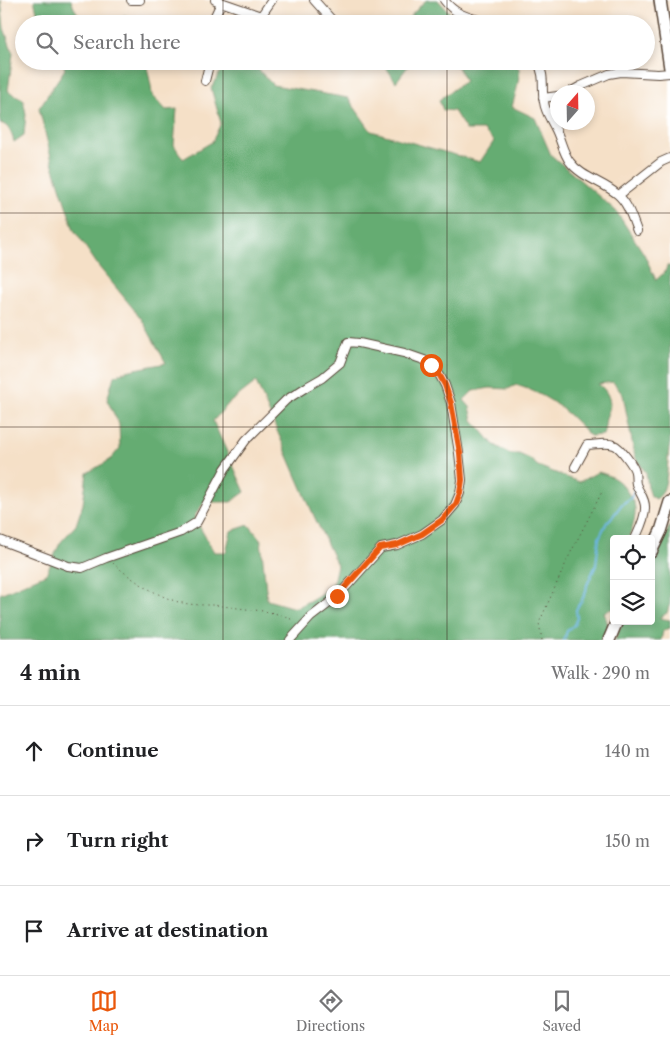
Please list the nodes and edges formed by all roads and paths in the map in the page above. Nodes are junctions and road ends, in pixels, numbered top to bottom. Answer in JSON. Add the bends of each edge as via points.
{"nodes":[{"id":1,"x":132,"y":0,"type":"edge"},
{"id":2,"x":140,"y":0,"type":"edge"},
{"id":3,"x":272,"y":0,"type":"edge"},
{"id":4,"x":314,"y":0,"type":"edge"},
{"id":5,"x":444,"y":0,"type":"edge"},
{"id":6,"x":660,"y":0,"type":"edge"},
{"id":7,"x":218,"y":2,"type":"edge"},
{"id":8,"x":214,"y":15,"type":"edge"},
{"id":9,"x":258,"y":15,"type":"edge"},
{"id":10,"x":262,"y":15,"type":"edge"},
{"id":11,"x":327,"y":15,"type":"edge"},
{"id":12,"x":460,"y":15,"type":"edge"},
{"id":13,"x":670,"y":68,"type":"edge"},
{"id":14,"x":208,"y":70,"type":"edge"},
{"id":15,"x":542,"y":70,"type":"edge"},
{"id":16,"x":670,"y":73,"type":"edge"},
{"id":17,"x":205,"y":81,"type":"dead end"},
{"id":18,"x":583,"y":85,"type":"edge"},
{"id":19,"x":550,"y":97,"type":"edge"},
{"id":20,"x":543,"y":98,"type":"junction"},
{"id":21,"x":670,"y":158,"type":"edge"},
{"id":22,"x":619,"y":195,"type":"junction"},
{"id":23,"x":637,"y":231,"type":"dead end"},
{"id":24,"x":575,"y":467,"type":"dead end"},
{"id":25,"x":603,"y":490,"type":"dead end"},
{"id":26,"x":670,"y":502,"type":"edge"},
{"id":27,"x":637,"y":535,"type":"edge"},
{"id":28,"x":0,"y":540,"type":"edge"},
{"id":29,"x":655,"y":544,"type":"edge"},
{"id":30,"x":106,"y":558,"type":"junction"},
{"id":31,"x":615,"y":625,"type":"edge"},
{"id":32,"x":301,"y":628,"type":"junction"},
{"id":33,"x":290,"y":640,"type":"edge"},
{"id":34,"x":542,"y":640,"type":"edge"},
{"id":35,"x":609,"y":640,"type":"edge"}],
"edges":[{"from":1,"to":2,"type":"street"},
{"from":3,"to":10,"type":"street"},
{"from":4,"to":11,"type":"street"},
{"from":5,"to":12,"type":"street"},
{"from":6,"to":13,"type":"street"},
{"from":7,"to":8,"type":"street"},
{"from":7,"to":9,"type":"street"},
{"from":14,"to":17,"type":"street"},
{"from":15,"to":20,"type":"street"},
{"from":16,"to":18,"type":"street","via":[[621,72]]},
{"from":19,"to":20,"type":"street"},
{"from":20,"to":22,"type":"street","via":[[570,162]]},
{"from":21,"to":22,"type":"street"},
{"from":22,"to":23,"type":"street"},
{"from":24,"to":27,"type":"street","via":[[587,445],[618,447],[635,472],[636,484],[645,503]]},
{"from":25,"to":34,"type":"path","via":[[539,623]]},
{"from":26,"to":29,"type":"street"},
{"from":28,"to":30,"type":"street","via":[[68,566],[82,568]]},
{"from":30,"to":32,"type":"path","via":[[123,573],[182,603],[276,614],[292,620]]},
{"from":30,"to":32,"type":"street","via":[[181,532],[196,522],[225,469],[246,440],[286,400],[322,378],[340,362],[348,342],[424,360],[439,374],[451,403],[462,480],[456,504],[442,520],[422,534],[397,545],[380,548],[337,596]]},
{"from":31,"to":35,"type":"street"},
{"from":32,"to":33,"type":"street"}]}
